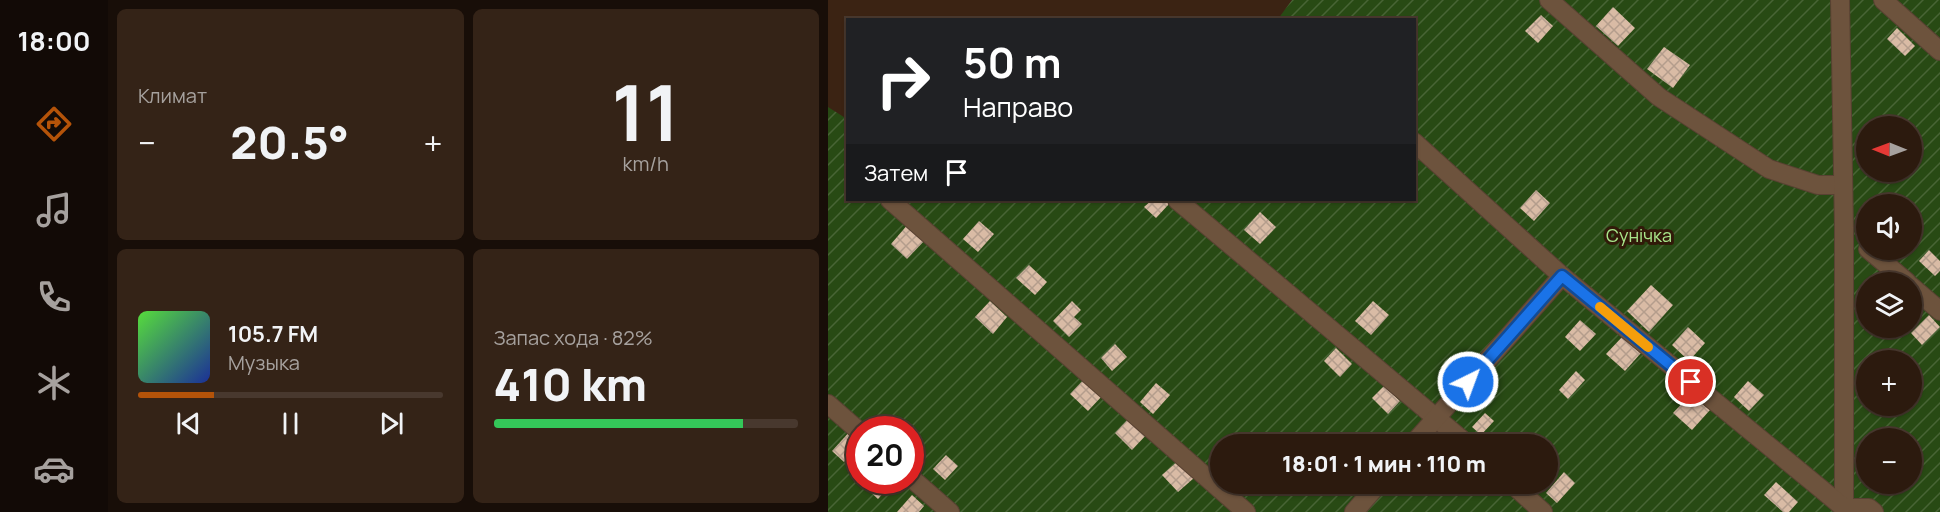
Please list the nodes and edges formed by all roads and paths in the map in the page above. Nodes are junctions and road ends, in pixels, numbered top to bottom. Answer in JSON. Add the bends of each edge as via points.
{"nodes":[{"id":1,"x":1549,"y":0,"type":"edge"},
{"id":2,"x":1840,"y":0,"type":"edge"},
{"id":3,"x":1883,"y":0,"type":"edge"},
{"id":4,"x":1940,"y":51,"type":"edge"},
{"id":5,"x":1416,"y":144,"type":"edge"},
{"id":6,"x":1843,"y":184,"type":"junction"},
{"id":7,"x":891,"y":201,"type":"edge"},
{"id":8,"x":1178,"y":201,"type":"edge"},
{"id":9,"x":1844,"y":228,"type":"junction"},
{"id":10,"x":1856,"y":238,"type":"edge"},
{"id":11,"x":1881,"y":260,"type":"edge"},
{"id":12,"x":1895,"y":272,"type":"edge"},
{"id":13,"x":1562,"y":276,"type":"junction"},
{"id":14,"x":1922,"y":295,"type":"edge"},
{"id":15,"x":1940,"y":311,"type":"edge"},
{"id":16,"x":828,"y":404,"type":"edge"},
{"id":17,"x":1436,"y":417,"type":"junction"},
{"id":18,"x":846,"y":420,"type":"edge"},
{"id":19,"x":1422,"y":434,"type":"edge"},
{"id":20,"x":1456,"y":434,"type":"edge"},
{"id":21,"x":924,"y":489,"type":"edge"},
{"id":22,"x":1370,"y":494,"type":"edge"},
{"id":23,"x":1523,"y":494,"type":"edge"},
{"id":24,"x":1844,"y":510,"type":"edge"},
{"id":25,"x":950,"y":512,"type":"edge"},
{"id":26,"x":1246,"y":512,"type":"edge"},
{"id":27,"x":1354,"y":512,"type":"edge"},
{"id":28,"x":1543,"y":512,"type":"edge"},
{"id":29,"x":1874,"y":512,"type":"edge"}],
"edges":[{"from":1,"to":6,"type":"street","via":[[1659,98],[1769,169],[1818,185]]},
{"from":2,"to":6,"type":"street"},
{"from":3,"to":4,"type":"street"},
{"from":5,"to":13,"type":"street"},
{"from":6,"to":9,"type":"street"},
{"from":7,"to":26,"type":"street"},
{"from":8,"to":17,"type":"street"},
{"from":9,"to":10,"type":"street"},
{"from":9,"to":24,"type":"street"},
{"from":11,"to":12,"type":"street"},
{"from":13,"to":17,"type":"street"},
{"from":13,"to":24,"type":"street"},
{"from":14,"to":15,"type":"street"},
{"from":16,"to":18,"type":"street"},
{"from":17,"to":19,"type":"street"},
{"from":17,"to":20,"type":"street"},
{"from":21,"to":25,"type":"street"},
{"from":22,"to":27,"type":"street"},
{"from":23,"to":28,"type":"street"},
{"from":24,"to":29,"type":"street","via":[[1869,508]]}]}
